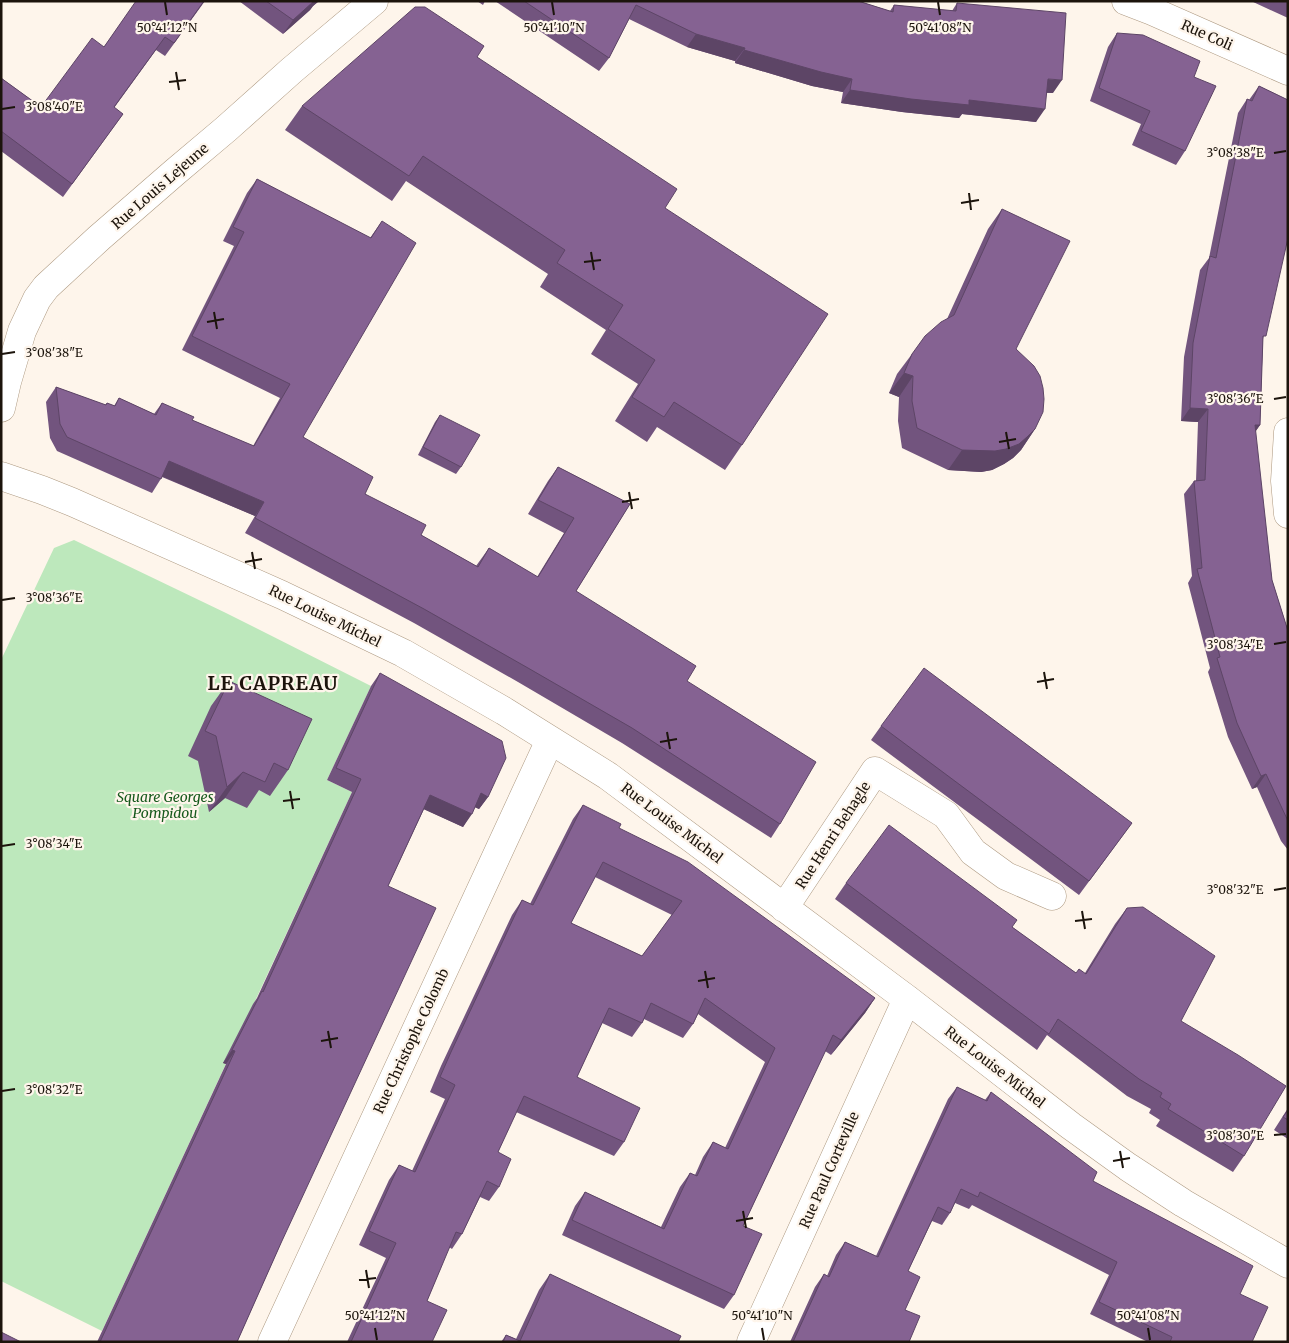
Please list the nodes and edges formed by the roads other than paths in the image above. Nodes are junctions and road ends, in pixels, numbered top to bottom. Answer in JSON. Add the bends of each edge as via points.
{"nodes":[{"id":1,"x":374,"y":1,"type":"edge"},
{"id":2,"x":1126,"y":1,"type":"edge"},
{"id":3,"x":1288,"y":71,"type":"edge"},
{"id":4,"x":1,"y":408,"type":"edge"},
{"id":5,"x":1288,"y":432,"type":"edge"},
{"id":6,"x":1,"y":476,"type":"edge"},
{"id":7,"x":1288,"y":514,"type":"edge"},
{"id":8,"x":550,"y":740,"type":"junction"},
{"id":9,"x":1052,"y":896,"type":"dead end"},
{"id":10,"x":784,"y":908,"type":"junction"},
{"id":11,"x":907,"y":999,"type":"junction"},
{"id":12,"x":1288,"y":1264,"type":"edge"},
{"id":13,"x":272,"y":1342,"type":"edge"},
{"id":14,"x":751,"y":1342,"type":"edge"}],
"edges":[{"from":1,"to":4,"type":"street","name":"Rue Louis Lejeune","via":[[46,287],[36,299],[22,331]]},
{"from":2,"to":3,"type":"street","name":"Rue Coli"},
{"from":5,"to":7,"type":"street","via":[[1285,481]]},
{"from":6,"to":8,"type":"street","name":"Rue Louise Michel","via":[[72,502],[290,599],[403,654]]},
{"from":8,"to":10,"type":"street","name":"Rue Louise Michel","via":[[608,776]]},
{"from":8,"to":13,"type":"street","name":"Rue Christophe Colomb"},
{"from":9,"to":10,"type":"street","name":"Rue Henri Behagle","via":[[1006,876],[973,852],[946,814],[875,770]]},
{"from":10,"to":11,"type":"street","name":"Rue Louise Michel"},
{"from":11,"to":12,"type":"street","name":"Rue Louise Michel","via":[[1128,1167]]},
{"from":11,"to":14,"type":"street","name":"Rue Paul Corteville"}]}
